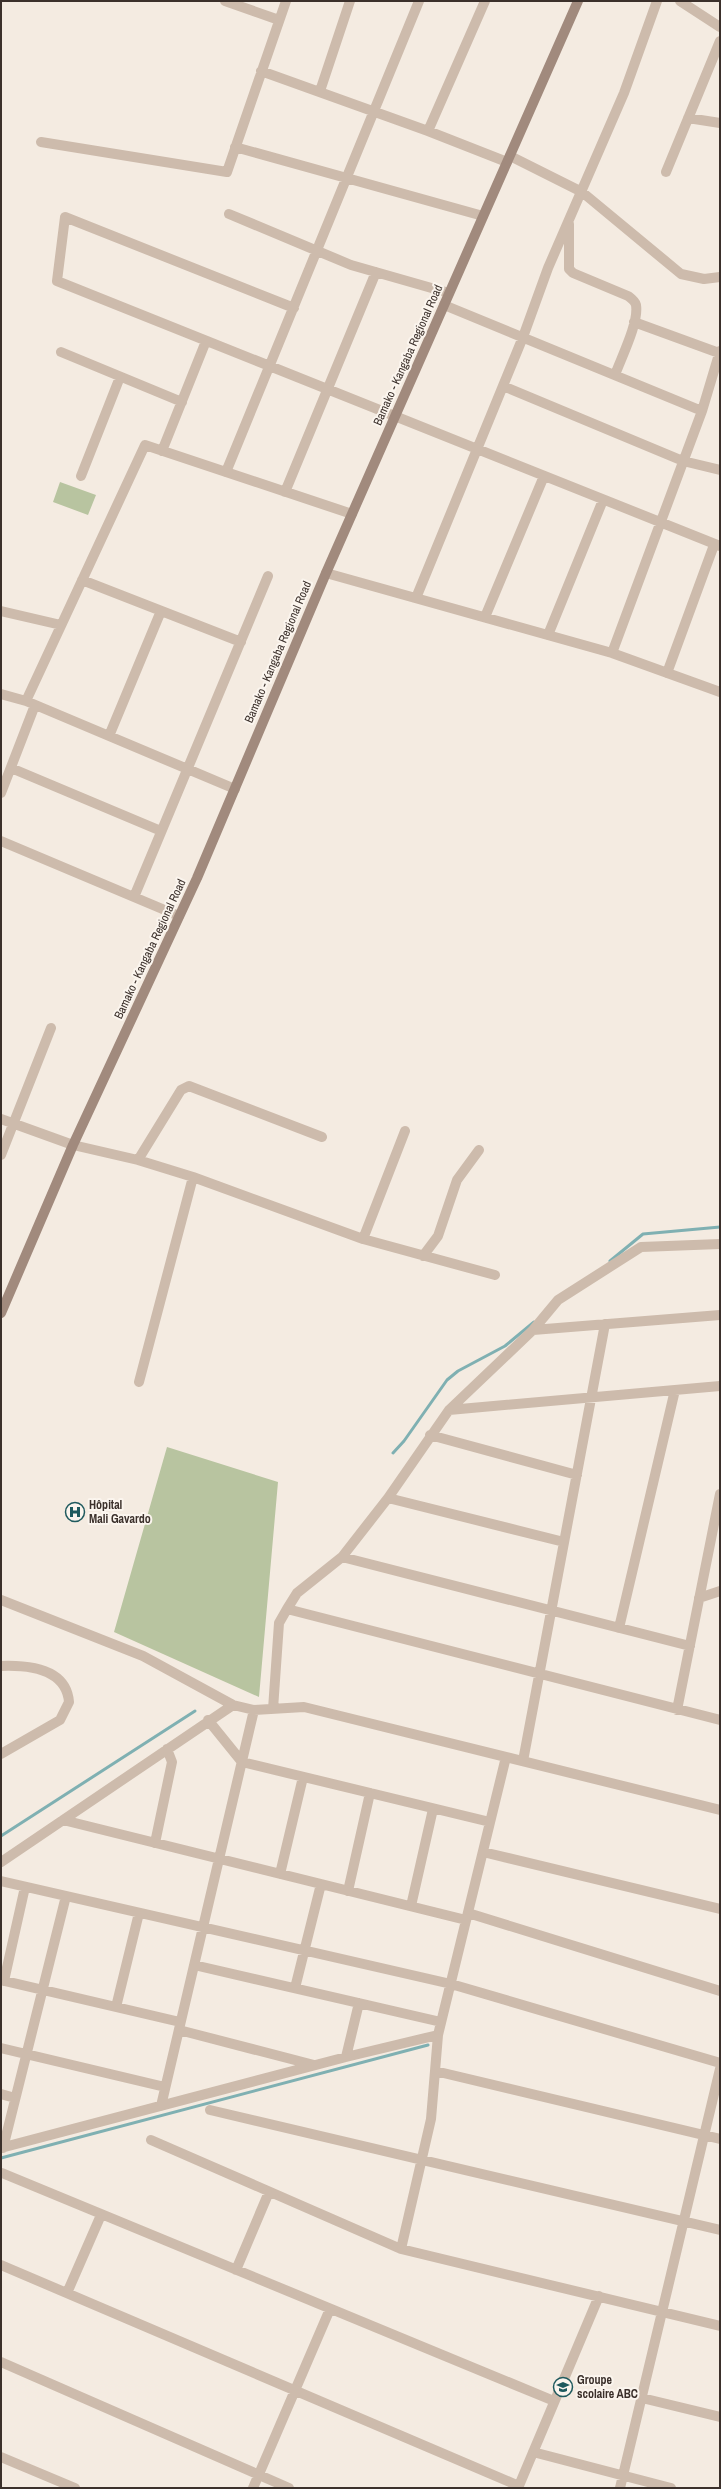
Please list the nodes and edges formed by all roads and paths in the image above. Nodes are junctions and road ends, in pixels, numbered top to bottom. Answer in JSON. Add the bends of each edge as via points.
{"nodes":[{"id":1,"x":225,"y":1,"type":"edge"},
{"id":2,"x":286,"y":1,"type":"edge"},
{"id":3,"x":350,"y":1,"type":"edge"},
{"id":4,"x":419,"y":1,"type":"edge"},
{"id":5,"x":485,"y":1,"type":"edge"},
{"id":6,"x":578,"y":1,"type":"edge"},
{"id":7,"x":657,"y":1,"type":"edge"},
{"id":8,"x":680,"y":1,"type":"edge"},
{"id":9,"x":279,"y":20,"type":"junction"},
{"id":10,"x":720,"y":27,"type":"edge"},
{"id":11,"x":720,"y":41,"type":"edge"},
{"id":12,"x":261,"y":71,"type":"junction"},
{"id":13,"x":320,"y":91,"type":"junction"},
{"id":14,"x":375,"y":112,"type":"junction"},
{"id":15,"x":688,"y":118,"type":"junction"},
{"id":16,"x":720,"y":123,"type":"edge"},
{"id":17,"x":428,"y":131,"type":"junction"},
{"id":18,"x":41,"y":142,"type":"dead end"},
{"id":19,"x":235,"y":147,"type":"junction"},
{"id":20,"x":508,"y":159,"type":"junction"},
{"id":21,"x":666,"y":172,"type":"dead end"},
{"id":22,"x":348,"y":179,"type":"junction"},
{"id":23,"x":582,"y":192,"type":"junction"},
{"id":24,"x":229,"y":214,"type":"dead end"},
{"id":25,"x":483,"y":216,"type":"junction"},
{"id":26,"x":570,"y":220,"type":"junction"},
{"id":27,"x":318,"y":251,"type":"junction"},
{"id":28,"x":376,"y":272,"type":"junction"},
{"id":29,"x":720,"y":276,"type":"edge"},
{"id":30,"x":449,"y":293,"type":"junction"},
{"id":31,"x":444,"y":305,"type":"junction"},
{"id":32,"x":294,"y":308,"type":"junction"},
{"id":33,"x":634,"y":322,"type":"junction"},
{"id":34,"x":523,"y":337,"type":"junction"},
{"id":35,"x":206,"y":341,"type":"junction"},
{"id":36,"x":61,"y":352,"type":"dead end"},
{"id":37,"x":720,"y":352,"type":"edge"},
{"id":38,"x":270,"y":366,"type":"junction"},
{"id":39,"x":615,"y":375,"type":"junction"},
{"id":40,"x":120,"y":377,"type":"junction"},
{"id":41,"x":503,"y":386,"type":"junction"},
{"id":42,"x":328,"y":390,"type":"junction"},
{"id":43,"x":182,"y":402,"type":"junction"},
{"id":44,"x":702,"y":411,"type":"junction"},
{"id":45,"x":395,"y":416,"type":"junction"},
{"id":46,"x":477,"y":450,"type":"junction"},
{"id":47,"x":162,"y":451,"type":"junction"},
{"id":48,"x":683,"y":461,"type":"junction"},
{"id":49,"x":720,"y":470,"type":"edge"},
{"id":50,"x":226,"y":472,"type":"junction"},
{"id":51,"x":81,"y":476,"type":"dead end"},
{"id":52,"x":544,"y":476,"type":"junction"},
{"id":53,"x":285,"y":492,"type":"junction"},
{"id":54,"x":603,"y":500,"type":"junction"},
{"id":55,"x":352,"y":514,"type":"junction"},
{"id":56,"x":660,"y":523,"type":"junction"},
{"id":57,"x":717,"y":546,"type":"edge"},
{"id":58,"x":326,"y":573,"type":"junction"},
{"id":59,"x":268,"y":576,"type":"dead end"},
{"id":60,"x":82,"y":580,"type":"junction"},
{"id":61,"x":416,"y":598,"type":"junction"},
{"id":62,"x":1,"y":611,"type":"edge"},
{"id":63,"x":161,"y":611,"type":"junction"},
{"id":64,"x":485,"y":617,"type":"junction"},
{"id":65,"x":61,"y":625,"type":"junction"},
{"id":66,"x":548,"y":635,"type":"junction"},
{"id":67,"x":241,"y":642,"type":"junction"},
{"id":68,"x":612,"y":653,"type":"junction"},
{"id":69,"x":667,"y":673,"type":"junction"},
{"id":70,"x":720,"y":692,"type":"edge"},
{"id":71,"x":1,"y":694,"type":"edge"},
{"id":72,"x":26,"y":701,"type":"junction"},
{"id":73,"x":35,"y":705,"type":"junction"},
{"id":74,"x":109,"y":736,"type":"junction"},
{"id":75,"x":11,"y":768,"type":"junction"},
{"id":76,"x":187,"y":769,"type":"junction"},
{"id":77,"x":235,"y":789,"type":"junction"},
{"id":78,"x":1,"y":793,"type":"edge"},
{"id":79,"x":161,"y":831,"type":"junction"},
{"id":80,"x":1,"y":841,"type":"edge"},
{"id":81,"x":134,"y":897,"type":"junction"},
{"id":82,"x":179,"y":916,"type":"junction"},
{"id":83,"x":51,"y":1028,"type":"dead end"},
{"id":84,"x":1,"y":1119,"type":"edge"},
{"id":85,"x":14,"y":1124,"type":"junction"},
{"id":86,"x":405,"y":1131,"type":"dead end"},
{"id":87,"x":322,"y":1137,"type":"dead end"},
{"id":88,"x":73,"y":1145,"type":"junction"},
{"id":89,"x":479,"y":1150,"type":"dead end"},
{"id":90,"x":1,"y":1154,"type":"edge"},
{"id":91,"x":138,"y":1160,"type":"junction"},
{"id":92,"x":193,"y":1177,"type":"junction"},
{"id":93,"x":362,"y":1239,"type":"junction"},
{"id":94,"x":720,"y":1244,"type":"edge"},
{"id":95,"x":423,"y":1256,"type":"junction"},
{"id":96,"x":495,"y":1276,"type":"dead end"},
{"id":97,"x":1,"y":1313,"type":"edge"},
{"id":98,"x":720,"y":1315,"type":"edge"},
{"id":99,"x":605,"y":1324,"type":"junction"},
{"id":100,"x":533,"y":1330,"type":"junction"},
{"id":101,"x":139,"y":1382,"type":"dead end"},
{"id":102,"x":720,"y":1386,"type":"edge"},
{"id":103,"x":675,"y":1390,"type":"junction"},
{"id":104,"x":592,"y":1397,"type":"junction"},
{"id":105,"x":449,"y":1410,"type":"junction"},
{"id":106,"x":430,"y":1436,"type":"junction"},
{"id":107,"x":577,"y":1475,"type":"junction"},
{"id":108,"x":720,"y":1494,"type":"edge"},
{"id":109,"x":388,"y":1498,"type":"junction"},
{"id":110,"x":718,"y":1515,"type":"edge"},
{"id":111,"x":564,"y":1542,"type":"junction"},
{"id":112,"x":342,"y":1557,"type":"junction"},
{"id":113,"x":720,"y":1591,"type":"edge"},
{"id":114,"x":699,"y":1598,"type":"junction"},
{"id":115,"x":2,"y":1604,"type":"edge"},
{"id":116,"x":287,"y":1609,"type":"junction"},
{"id":117,"x":552,"y":1611,"type":"junction"},
{"id":118,"x":619,"y":1628,"type":"junction"},
{"id":119,"x":690,"y":1646,"type":"junction"},
{"id":120,"x":1,"y":1666,"type":"edge"},
{"id":121,"x":540,"y":1675,"type":"junction"},
{"id":122,"x":233,"y":1704,"type":"junction"},
{"id":123,"x":273,"y":1709,"type":"junction"},
{"id":124,"x":254,"y":1710,"type":"junction"},
{"id":125,"x":677,"y":1710,"type":"junction"},
{"id":126,"x":208,"y":1720,"type":"junction"},
{"id":127,"x":720,"y":1720,"type":"edge"},
{"id":128,"x":167,"y":1749,"type":"junction"},
{"id":129,"x":1,"y":1754,"type":"edge"},
{"id":130,"x":506,"y":1757,"type":"junction"},
{"id":131,"x":242,"y":1762,"type":"junction"},
{"id":132,"x":523,"y":1762,"type":"junction"},
{"id":133,"x":303,"y":1777,"type":"junction"},
{"id":134,"x":370,"y":1793,"type":"junction"},
{"id":135,"x":433,"y":1808,"type":"junction"},
{"id":136,"x":720,"y":1810,"type":"edge"},
{"id":137,"x":63,"y":1820,"type":"junction"},
{"id":138,"x":490,"y":1822,"type":"junction"},
{"id":139,"x":155,"y":1843,"type":"junction"},
{"id":140,"x":483,"y":1852,"type":"junction"},
{"id":141,"x":219,"y":1859,"type":"junction"},
{"id":142,"x":1,"y":1862,"type":"edge"},
{"id":143,"x":280,"y":1874,"type":"junction"},
{"id":144,"x":1,"y":1881,"type":"edge"},
{"id":145,"x":321,"y":1884,"type":"junction"},
{"id":146,"x":25,"y":1887,"type":"junction"},
{"id":147,"x":348,"y":1891,"type":"junction"},
{"id":148,"x":66,"y":1896,"type":"junction"},
{"id":149,"x":410,"y":1906,"type":"junction"},
{"id":150,"x":720,"y":1909,"type":"edge"},
{"id":151,"x":139,"y":1913,"type":"junction"},
{"id":152,"x":467,"y":1916,"type":"junction"},
{"id":153,"x":203,"y":1927,"type":"junction"},
{"id":154,"x":305,"y":1951,"type":"junction"},
{"id":155,"x":194,"y":1965,"type":"junction"},
{"id":156,"x":2,"y":1980,"type":"edge"},
{"id":157,"x":451,"y":1984,"type":"junction"},
{"id":158,"x":296,"y":1988,"type":"junction"},
{"id":159,"x":42,"y":1990,"type":"junction"},
{"id":160,"x":720,"y":1991,"type":"edge"},
{"id":161,"x":359,"y":2003,"type":"junction"},
{"id":162,"x":116,"y":2007,"type":"junction"},
{"id":163,"x":441,"y":2022,"type":"junction"},
{"id":164,"x":179,"y":2026,"type":"junction"},
{"id":165,"x":438,"y":2035,"type":"junction"},
{"id":166,"x":1,"y":2048,"type":"edge"},
{"id":167,"x":26,"y":2054,"type":"junction"},
{"id":168,"x":346,"y":2057,"type":"junction"},
{"id":169,"x":720,"y":2063,"type":"edge"},
{"id":170,"x":316,"y":2065,"type":"junction"},
{"id":171,"x":720,"y":2069,"type":"edge"},
{"id":172,"x":435,"y":2071,"type":"junction"},
{"id":173,"x":165,"y":2088,"type":"junction"},
{"id":174,"x":1,"y":2094,"type":"edge"},
{"id":175,"x":15,"y":2098,"type":"junction"},
{"id":176,"x":160,"y":2106,"type":"junction"},
{"id":177,"x":210,"y":2110,"type":"dead end"},
{"id":178,"x":704,"y":2135,"type":"junction"},
{"id":179,"x":720,"y":2139,"type":"edge"},
{"id":180,"x":151,"y":2140,"type":"dead end"},
{"id":181,"x":2,"y":2148,"type":"edge"},
{"id":182,"x":422,"y":2158,"type":"junction"},
{"id":183,"x":2,"y":2173,"type":"edge"},
{"id":184,"x":269,"y":2192,"type":"junction"},
{"id":185,"x":101,"y":2214,"type":"junction"},
{"id":186,"x":684,"y":2221,"type":"junction"},
{"id":187,"x":720,"y":2230,"type":"edge"},
{"id":188,"x":401,"y":2249,"type":"junction"},
{"id":189,"x":1,"y":2265,"type":"edge"},
{"id":190,"x":236,"y":2270,"type":"junction"},
{"id":191,"x":67,"y":2293,"type":"junction"},
{"id":192,"x":599,"y":2296,"type":"junction"},
{"id":193,"x":330,"y":2308,"type":"junction"},
{"id":194,"x":662,"y":2312,"type":"junction"},
{"id":195,"x":720,"y":2326,"type":"edge"},
{"id":196,"x":1,"y":2362,"type":"edge"},
{"id":197,"x":295,"y":2390,"type":"junction"},
{"id":198,"x":642,"y":2398,"type":"junction"},
{"id":199,"x":554,"y":2401,"type":"junction"},
{"id":200,"x":720,"y":2417,"type":"edge"},
{"id":201,"x":533,"y":2452,"type":"junction"},
{"id":202,"x":1,"y":2457,"type":"edge"},
{"id":203,"x":258,"y":2475,"type":"junction"},
{"id":204,"x":623,"y":2476,"type":"junction"},
{"id":205,"x":518,"y":2487,"type":"edge"},
{"id":206,"x":75,"y":2488,"type":"edge"},
{"id":207,"x":253,"y":2488,"type":"edge"},
{"id":208,"x":289,"y":2488,"type":"edge"},
{"id":209,"x":620,"y":2488,"type":"edge"},
{"id":210,"x":671,"y":2488,"type":"edge"}],
"edges":[{"from":1,"to":9,"type":"street"},
{"from":2,"to":9,"type":"street"},
{"from":3,"to":13,"type":"street"},
{"from":4,"to":14,"type":"street"},
{"from":5,"to":17,"type":"street"},
{"from":6,"to":20,"type":"street","name":"Bamako - Kangaba Regional Road"},
{"from":7,"to":23,"type":"street","via":[[624,93]]},
{"from":8,"to":10,"type":"street"},
{"from":9,"to":12,"type":"street"},
{"from":11,"to":15,"type":"street"},
{"from":12,"to":13,"type":"street"},
{"from":12,"to":19,"type":"street"},
{"from":13,"to":14,"type":"street"},
{"from":14,"to":17,"type":"street"},
{"from":14,"to":22,"type":"street"},
{"from":15,"to":16,"type":"street"},
{"from":15,"to":21,"type":"street"},
{"from":17,"to":20,"type":"street"},
{"from":18,"to":19,"type":"street","via":[[220,172],[227,172]]},
{"from":19,"to":22,"type":"street"},
{"from":20,"to":23,"type":"street"},
{"from":20,"to":25,"type":"street","name":"Bamako - Kangaba Regional Road"},
{"from":22,"to":25,"type":"street"},
{"from":22,"to":27,"type":"street"},
{"from":23,"to":26,"type":"street"},
{"from":23,"to":29,"type":"street","via":[[682,274],[704,279]]},
{"from":24,"to":27,"type":"street"},
{"from":25,"to":30,"type":"street","name":"Bamako - Kangaba Regional Road"},
{"from":26,"to":33,"type":"street","via":[[569,269],[634,300]]},
{"from":26,"to":34,"type":"street","via":[[548,268]]},
{"from":27,"to":28,"type":"street"},
{"from":27,"to":32,"type":"street"},
{"from":28,"to":30,"type":"street"},
{"from":28,"to":42,"type":"street"},
{"from":30,"to":31,"type":"street","name":"Bamako - Kangaba Regional Road"},
{"from":31,"to":34,"type":"street"},
{"from":31,"to":45,"type":"street","name":"Bamako - Kangaba Regional Road"},
{"from":32,"to":35,"type":"street","via":[[65,217],[57,281]]},
{"from":32,"to":38,"type":"street"},
{"from":33,"to":37,"type":"street"},
{"from":33,"to":39,"type":"street"},
{"from":34,"to":39,"type":"street"},
{"from":34,"to":41,"type":"street"},
{"from":35,"to":38,"type":"street"},
{"from":35,"to":43,"type":"street"},
{"from":36,"to":40,"type":"street"},
{"from":37,"to":44,"type":"street"},
{"from":38,"to":42,"type":"street"},
{"from":38,"to":50,"type":"street"},
{"from":39,"to":44,"type":"street"},
{"from":40,"to":43,"type":"street"},
{"from":40,"to":51,"type":"street"},
{"from":41,"to":46,"type":"street"},
{"from":41,"to":48,"type":"street"},
{"from":42,"to":45,"type":"street"},
{"from":42,"to":53,"type":"street"},
{"from":43,"to":47,"type":"street"},
{"from":44,"to":48,"type":"street"},
{"from":45,"to":46,"type":"street"},
{"from":45,"to":55,"type":"street","name":"Bamako - Kangaba Regional Road"},
{"from":46,"to":52,"type":"street"},
{"from":46,"to":61,"type":"street"},
{"from":47,"to":50,"type":"street"},
{"from":47,"to":60,"type":"street","via":[[145,445]]},
{"from":48,"to":49,"type":"street"},
{"from":48,"to":56,"type":"street"},
{"from":50,"to":53,"type":"street"},
{"from":52,"to":54,"type":"street"},
{"from":52,"to":64,"type":"street"},
{"from":53,"to":55,"type":"street"},
{"from":54,"to":56,"type":"street"},
{"from":54,"to":66,"type":"street"},
{"from":55,"to":58,"type":"street","name":"Bamako - Kangaba Regional Road"},
{"from":56,"to":57,"type":"street"},
{"from":56,"to":68,"type":"street"},
{"from":57,"to":69,"type":"street"},
{"from":58,"to":61,"type":"street"},
{"from":58,"to":77,"type":"street","name":"Bamako - Kangaba Regional Road"},
{"from":59,"to":67,"type":"street"},
{"from":60,"to":63,"type":"street"},
{"from":60,"to":65,"type":"street"},
{"from":61,"to":64,"type":"street"},
{"from":62,"to":65,"type":"street"},
{"from":63,"to":67,"type":"street"},
{"from":63,"to":74,"type":"street"},
{"from":64,"to":66,"type":"street"},
{"from":65,"to":72,"type":"street"},
{"from":66,"to":68,"type":"street"},
{"from":67,"to":76,"type":"street"},
{"from":68,"to":69,"type":"street"},
{"from":69,"to":70,"type":"street"},
{"from":71,"to":72,"type":"street"},
{"from":72,"to":73,"type":"street"},
{"from":73,"to":74,"type":"street"},
{"from":73,"to":75,"type":"street"},
{"from":74,"to":76,"type":"street"},
{"from":75,"to":78,"type":"street"},
{"from":75,"to":79,"type":"street"},
{"from":76,"to":77,"type":"street"},
{"from":76,"to":79,"type":"street"},
{"from":77,"to":82,"type":"street","name":"Bamako - Kangaba Regional Road"},
{"from":79,"to":81,"type":"street"},
{"from":80,"to":81,"type":"street"},
{"from":81,"to":82,"type":"street"},
{"from":82,"to":88,"type":"street","name":"Bamako - Kangaba Regional Road"},
{"from":83,"to":85,"type":"street"},
{"from":84,"to":85,"type":"street"},
{"from":85,"to":88,"type":"street"},
{"from":85,"to":90,"type":"street"},
{"from":86,"to":93,"type":"street"},
{"from":87,"to":91,"type":"street","via":[[190,1086],[181,1090]]},
{"from":88,"to":91,"type":"street"},
{"from":88,"to":97,"type":"street","name":"Bamako - Kangaba Regional Road"},
{"from":89,"to":95,"type":"street","via":[[457,1180],[435,1244]]},
{"from":91,"to":92,"type":"street"},
{"from":92,"to":93,"type":"street"},
{"from":92,"to":101,"type":"street"},
{"from":93,"to":95,"type":"street"},
{"from":94,"to":100,"type":"street","via":[[641,1247],[558,1300]]},
{"from":95,"to":96,"type":"street"},
{"from":98,"to":99,"type":"street"},
{"from":99,"to":100,"type":"street"},
{"from":99,"to":104,"type":"street"},
{"from":100,"to":105,"type":"street"},
{"from":102,"to":103,"type":"street"},
{"from":103,"to":104,"type":"street"},
{"from":103,"to":118,"type":"street"},
{"from":104,"to":105,"type":"street"},
{"from":104,"to":107,"type":"street"},
{"from":105,"to":106,"type":"street"},
{"from":106,"to":107,"type":"street"},
{"from":106,"to":109,"type":"street"},
{"from":107,"to":111,"type":"street"},
{"from":108,"to":110,"type":"street"},
{"from":109,"to":111,"type":"street"},
{"from":109,"to":112,"type":"street"},
{"from":110,"to":114,"type":"street"},
{"from":111,"to":117,"type":"street"},
{"from":112,"to":116,"type":"street","via":[[297,1593]]},
{"from":112,"to":117,"type":"street"},
{"from":113,"to":114,"type":"street"},
{"from":114,"to":119,"type":"street"},
{"from":115,"to":122,"type":"street","via":[[143,1656]]},
{"from":116,"to":121,"type":"street"},
{"from":116,"to":123,"type":"street","via":[[279,1623]]},
{"from":117,"to":118,"type":"street"},
{"from":117,"to":121,"type":"street"},
{"from":118,"to":119,"type":"street"},
{"from":119,"to":125,"type":"street"},
{"from":120,"to":129,"type":"street","via":[[20,1665],[46,1671],[63,1684],[69,1702],[60,1720]]},
{"from":121,"to":125,"type":"street"},
{"from":121,"to":132,"type":"street"},
{"from":122,"to":124,"type":"street"},
{"from":122,"to":126,"type":"street"},
{"from":123,"to":124,"type":"street"},
{"from":123,"to":130,"type":"street","via":[[304,1707]]},
{"from":124,"to":131,"type":"street"},
{"from":125,"to":127,"type":"street"},
{"from":126,"to":128,"type":"street"},
{"from":126,"to":131,"type":"street"},
{"from":128,"to":137,"type":"street"},
{"from":128,"to":139,"type":"street","via":[[172,1762]]},
{"from":130,"to":132,"type":"street"},
{"from":130,"to":138,"type":"street"},
{"from":131,"to":133,"type":"street"},
{"from":131,"to":141,"type":"street"},
{"from":132,"to":136,"type":"street"},
{"from":133,"to":134,"type":"street"},
{"from":133,"to":143,"type":"street"},
{"from":134,"to":135,"type":"street"},
{"from":134,"to":147,"type":"street"},
{"from":135,"to":138,"type":"street"},
{"from":135,"to":149,"type":"street"},
{"from":137,"to":139,"type":"street"},
{"from":137,"to":142,"type":"street"},
{"from":138,"to":140,"type":"street"},
{"from":139,"to":141,"type":"street"},
{"from":140,"to":150,"type":"street"},
{"from":140,"to":152,"type":"street"},
{"from":141,"to":143,"type":"street"},
{"from":141,"to":153,"type":"street"},
{"from":143,"to":145,"type":"street"},
{"from":144,"to":146,"type":"street"},
{"from":145,"to":147,"type":"street"},
{"from":145,"to":154,"type":"street"},
{"from":146,"to":148,"type":"street"},
{"from":146,"to":156,"type":"street"},
{"from":147,"to":149,"type":"street"},
{"from":148,"to":151,"type":"street"},
{"from":148,"to":159,"type":"street"},
{"from":149,"to":152,"type":"street"},
{"from":151,"to":153,"type":"street"},
{"from":151,"to":162,"type":"street"},
{"from":152,"to":157,"type":"street"},
{"from":152,"to":160,"type":"street"},
{"from":153,"to":154,"type":"street"},
{"from":153,"to":155,"type":"street"},
{"from":154,"to":157,"type":"street"},
{"from":154,"to":158,"type":"street"},
{"from":155,"to":158,"type":"street"},
{"from":155,"to":164,"type":"street"},
{"from":156,"to":159,"type":"street"},
{"from":157,"to":163,"type":"street"},
{"from":157,"to":169,"type":"street"},
{"from":158,"to":161,"type":"street"},
{"from":159,"to":162,"type":"street"},
{"from":159,"to":167,"type":"street"},
{"from":161,"to":163,"type":"street"},
{"from":161,"to":168,"type":"street"},
{"from":162,"to":164,"type":"street"},
{"from":163,"to":165,"type":"street"},
{"from":164,"to":170,"type":"street"},
{"from":164,"to":173,"type":"street"},
{"from":165,"to":168,"type":"street"},
{"from":165,"to":172,"type":"street"},
{"from":166,"to":167,"type":"street"},
{"from":167,"to":173,"type":"street"},
{"from":167,"to":175,"type":"street"},
{"from":168,"to":170,"type":"street"},
{"from":170,"to":176,"type":"street"},
{"from":171,"to":178,"type":"street"},
{"from":172,"to":178,"type":"street"},
{"from":172,"to":182,"type":"street","via":[[431,2119]]},
{"from":173,"to":176,"type":"street"},
{"from":174,"to":175,"type":"street"},
{"from":175,"to":181,"type":"street"},
{"from":176,"to":181,"type":"street"},
{"from":177,"to":182,"type":"street"},
{"from":178,"to":179,"type":"street"},
{"from":178,"to":186,"type":"street"},
{"from":180,"to":184,"type":"street"},
{"from":182,"to":186,"type":"street"},
{"from":182,"to":188,"type":"street"},
{"from":183,"to":185,"type":"street"},
{"from":184,"to":188,"type":"street"},
{"from":184,"to":190,"type":"street"},
{"from":185,"to":190,"type":"street"},
{"from":185,"to":191,"type":"street"},
{"from":186,"to":187,"type":"street"},
{"from":186,"to":194,"type":"street"},
{"from":188,"to":192,"type":"street"},
{"from":189,"to":191,"type":"street"},
{"from":190,"to":193,"type":"street"},
{"from":191,"to":197,"type":"street"},
{"from":192,"to":194,"type":"street"},
{"from":192,"to":199,"type":"street"},
{"from":193,"to":197,"type":"street"},
{"from":193,"to":199,"type":"street"},
{"from":194,"to":195,"type":"street"},
{"from":194,"to":198,"type":"street"},
{"from":196,"to":203,"type":"street"},
{"from":197,"to":203,"type":"street"},
{"from":197,"to":205,"type":"street"},
{"from":198,"to":200,"type":"street"},
{"from":198,"to":204,"type":"street"},
{"from":199,"to":201,"type":"street"},
{"from":201,"to":204,"type":"street"},
{"from":201,"to":205,"type":"street"},
{"from":202,"to":206,"type":"street"},
{"from":203,"to":207,"type":"street"},
{"from":203,"to":208,"type":"street"},
{"from":204,"to":209,"type":"street"},
{"from":204,"to":210,"type":"street"}]}
